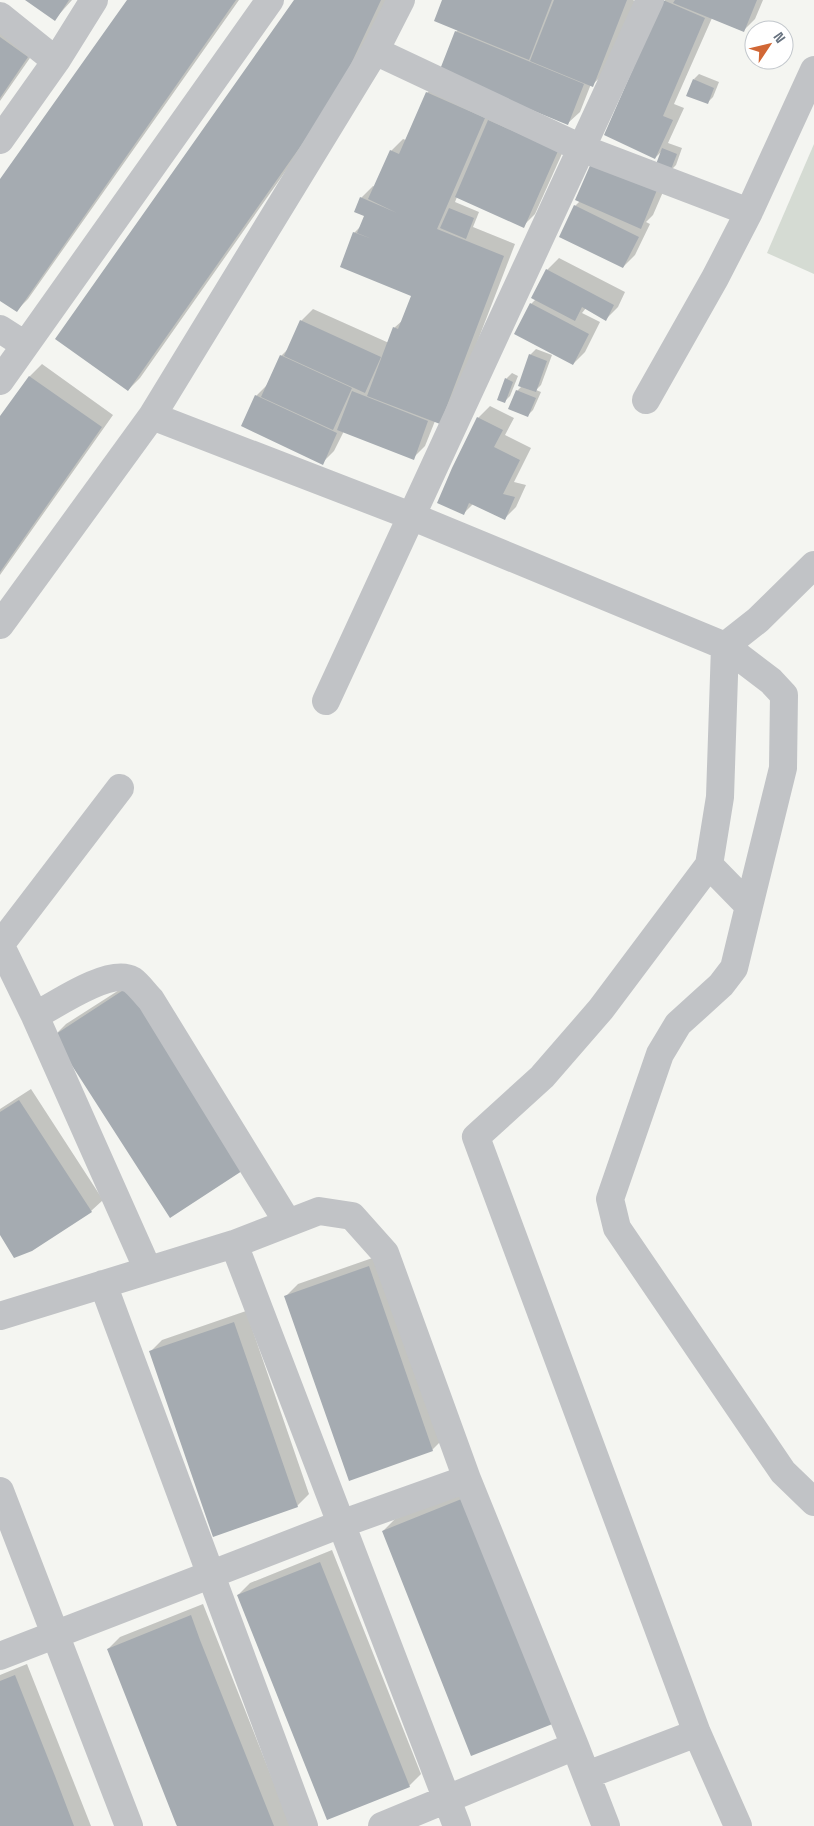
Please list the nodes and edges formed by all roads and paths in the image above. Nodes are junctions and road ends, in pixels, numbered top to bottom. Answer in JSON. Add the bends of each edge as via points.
{"nodes":[{"id":1,"x":94,"y":0,"type":"edge"},
{"id":2,"x":270,"y":0,"type":"edge"},
{"id":3,"x":401,"y":0,"type":"edge"},
{"id":4,"x":650,"y":0,"type":"edge"},
{"id":5,"x":0,"y":16,"type":"edge"},
{"id":6,"x":374,"y":51,"type":"junction"},
{"id":7,"x":56,"y":61,"type":"junction"},
{"id":8,"x":814,"y":70,"type":"edge"},
{"id":9,"x":0,"y":140,"type":"edge"},
{"id":10,"x":581,"y":148,"type":"junction"},
{"id":11,"x":748,"y":212,"type":"junction"},
{"id":12,"x":0,"y":329,"type":"edge"},
{"id":13,"x":25,"y":345,"type":"junction"},
{"id":14,"x":0,"y":381,"type":"edge"},
{"id":15,"x":646,"y":400,"type":"dead end"},
{"id":16,"x":152,"y":416,"type":"junction"},
{"id":17,"x":411,"y":516,"type":"junction"},
{"id":18,"x":814,"y":565,"type":"edge"},
{"id":19,"x":0,"y":625,"type":"edge"},
{"id":20,"x":725,"y":646,"type":"junction"},
{"id":21,"x":326,"y":701,"type":"dead end"},
{"id":22,"x":120,"y":788,"type":"dead end"},
{"id":23,"x":709,"y":865,"type":"junction"},
{"id":24,"x":749,"y":906,"type":"junction"},
{"id":25,"x":0,"y":945,"type":"edge"},
{"id":26,"x":34,"y":1016,"type":"junction"},
{"id":27,"x":288,"y":1223,"type":"junction"},
{"id":28,"x":234,"y":1244,"type":"junction"},
{"id":29,"x":148,"y":1270,"type":"junction"},
{"id":30,"x":103,"y":1284,"type":"junction"},
{"id":31,"x":0,"y":1316,"type":"edge"},
{"id":32,"x":467,"y":1479,"type":"junction"},
{"id":33,"x":0,"y":1490,"type":"edge"},
{"id":34,"x":814,"y":1502,"type":"edge"},
{"id":35,"x":341,"y":1524,"type":"junction"},
{"id":36,"x":210,"y":1575,"type":"junction"},
{"id":37,"x":55,"y":1634,"type":"junction"},
{"id":38,"x":0,"y":1656,"type":"edge"},
{"id":39,"x":697,"y":1733,"type":"junction"},
{"id":40,"x":575,"y":1746,"type":"junction"},
{"id":41,"x":587,"y":1775,"type":"junction"},
{"id":42,"x":446,"y":1799,"type":"junction"},
{"id":43,"x":129,"y":1826,"type":"edge"},
{"id":44,"x":304,"y":1826,"type":"edge"},
{"id":45,"x":382,"y":1826,"type":"edge"},
{"id":46,"x":456,"y":1826,"type":"edge"},
{"id":47,"x":606,"y":1826,"type":"edge"},
{"id":48,"x":738,"y":1826,"type":"edge"}],
"edges":[{"from":1,"to":7,"type":"street"},
{"from":2,"to":13,"type":"street"},
{"from":3,"to":6,"type":"street"},
{"from":4,"to":10,"type":"street"},
{"from":5,"to":7,"type":"street"},
{"from":6,"to":10,"type":"street"},
{"from":6,"to":16,"type":"street"},
{"from":7,"to":9,"type":"street"},
{"from":8,"to":11,"type":"street"},
{"from":10,"to":11,"type":"street"},
{"from":10,"to":17,"type":"street"},
{"from":11,"to":15,"type":"street"},
{"from":12,"to":13,"type":"street"},
{"from":13,"to":14,"type":"street"},
{"from":16,"to":17,"type":"street"},
{"from":16,"to":19,"type":"street"},
{"from":17,"to":20,"type":"street"},
{"from":17,"to":21,"type":"street"},
{"from":18,"to":20,"type":"street","via":[[758,620]]},
{"from":20,"to":23,"type":"street","via":[[720,797]]},
{"from":20,"to":24,"type":"street","via":[[784,695],[783,768]]},
{"from":22,"to":25,"type":"street"},
{"from":23,"to":24,"type":"street"},
{"from":23,"to":39,"type":"street","via":[[595,1016],[542,1077],[476,1137]]},
{"from":24,"to":34,"type":"street","via":[[734,968],[721,985],[678,1024],[660,1054],[610,1199],[617,1228],[782,1472]]},
{"from":25,"to":26,"type":"street"},
{"from":26,"to":27,"type":"street","via":[[94,984],[115,977],[131,980],[151,1000]]},
{"from":26,"to":29,"type":"street"},
{"from":27,"to":28,"type":"street"},
{"from":27,"to":32,"type":"street","via":[[319,1211],[352,1216],[385,1253]]},
{"from":28,"to":29,"type":"street"},
{"from":28,"to":35,"type":"street"},
{"from":29,"to":30,"type":"street"},
{"from":30,"to":31,"type":"street"},
{"from":30,"to":36,"type":"street"},
{"from":32,"to":35,"type":"street"},
{"from":32,"to":40,"type":"street"},
{"from":33,"to":37,"type":"street"},
{"from":35,"to":36,"type":"street"},
{"from":35,"to":42,"type":"street"},
{"from":36,"to":37,"type":"street"},
{"from":36,"to":44,"type":"street"},
{"from":37,"to":38,"type":"street"},
{"from":37,"to":43,"type":"street"},
{"from":39,"to":41,"type":"street"},
{"from":39,"to":48,"type":"street"},
{"from":40,"to":41,"type":"street"},
{"from":40,"to":42,"type":"street"},
{"from":41,"to":47,"type":"street"},
{"from":42,"to":45,"type":"street"},
{"from":42,"to":46,"type":"street"}]}
